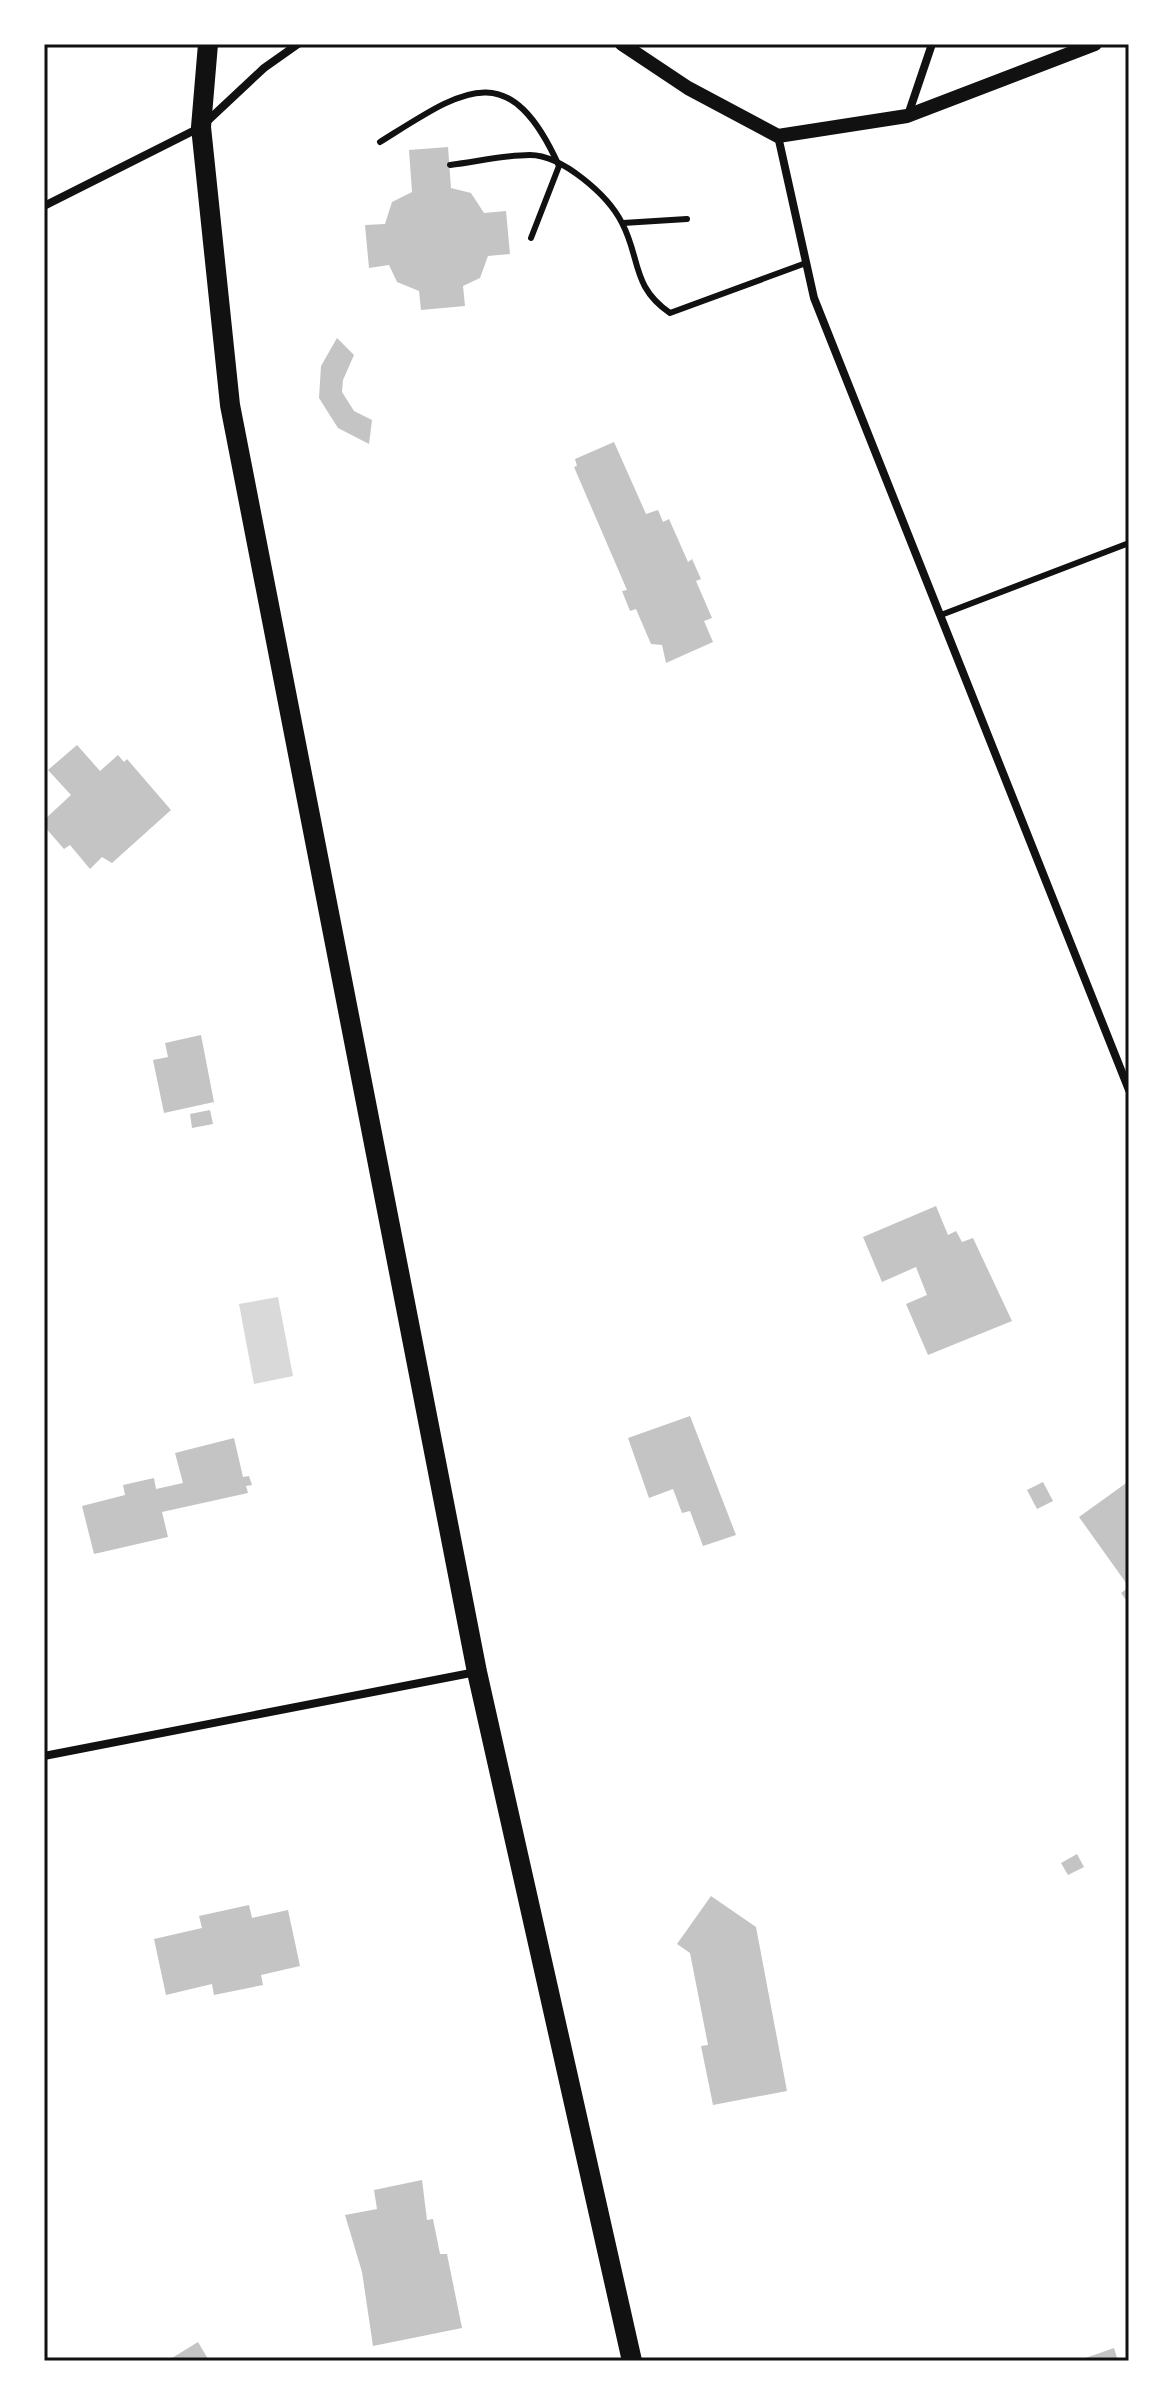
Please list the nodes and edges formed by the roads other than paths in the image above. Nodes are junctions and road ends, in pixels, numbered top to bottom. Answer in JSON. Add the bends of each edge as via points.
{"nodes":[{"id":1,"x":208,"y":44,"type":"edge"},
{"id":2,"x":298,"y":44,"type":"edge"},
{"id":3,"x":622,"y":44,"type":"edge"},
{"id":4,"x":932,"y":44,"type":"edge"},
{"id":5,"x":1095,"y":44,"type":"edge"},
{"id":6,"x":907,"y":116,"type":"junction"},
{"id":7,"x":201,"y":127,"type":"junction"},
{"id":8,"x":778,"y":136,"type":"junction"},
{"id":9,"x":380,"y":142,"type":"dead end"},
{"id":10,"x":450,"y":165,"type":"dead end"},
{"id":11,"x":559,"y":166,"type":"junction"},
{"id":12,"x":44,"y":206,"type":"edge"},
{"id":13,"x":687,"y":219,"type":"dead end"},
{"id":14,"x":623,"y":223,"type":"junction"},
{"id":15,"x":531,"y":238,"type":"dead end"},
{"id":16,"x":806,"y":263,"type":"junction"},
{"id":17,"x":1129,"y":543,"type":"edge"},
{"id":18,"x":941,"y":615,"type":"junction"},
{"id":19,"x":1129,"y":1090,"type":"edge"},
{"id":20,"x":477,"y":1672,"type":"junction"},
{"id":21,"x":44,"y":1756,"type":"edge"},
{"id":22,"x":632,"y":2361,"type":"edge"}],
"edges":[{"from":1,"to":7,"type":"main road"},
{"from":2,"to":7,"type":"street"},
{"from":3,"to":8,"type":"street","via":[[688,88]]},
{"from":4,"to":6,"type":"street"},
{"from":5,"to":6,"type":"street"},
{"from":6,"to":8,"type":"street"},
{"from":7,"to":12,"type":"street"},
{"from":7,"to":20,"type":"main road","via":[[230,405]]},
{"from":8,"to":16,"type":"street"},
{"from":9,"to":11,"type":"lane","via":[[466,92],[491,91],[522,106],[543,130]]},
{"from":10,"to":11,"type":"lane","via":[[533,155]]},
{"from":11,"to":14,"type":"lane","via":[[577,173],[603,196]]},
{"from":11,"to":15,"type":"lane"},
{"from":13,"to":14,"type":"lane"},
{"from":14,"to":16,"type":"lane","via":[[637,274],[653,301],[670,313]]},
{"from":16,"to":18,"type":"street","via":[[814,298]]},
{"from":17,"to":18,"type":"lane"},
{"from":18,"to":19,"type":"street"},
{"from":20,"to":21,"type":"street"},
{"from":20,"to":22,"type":"main road"}]}
